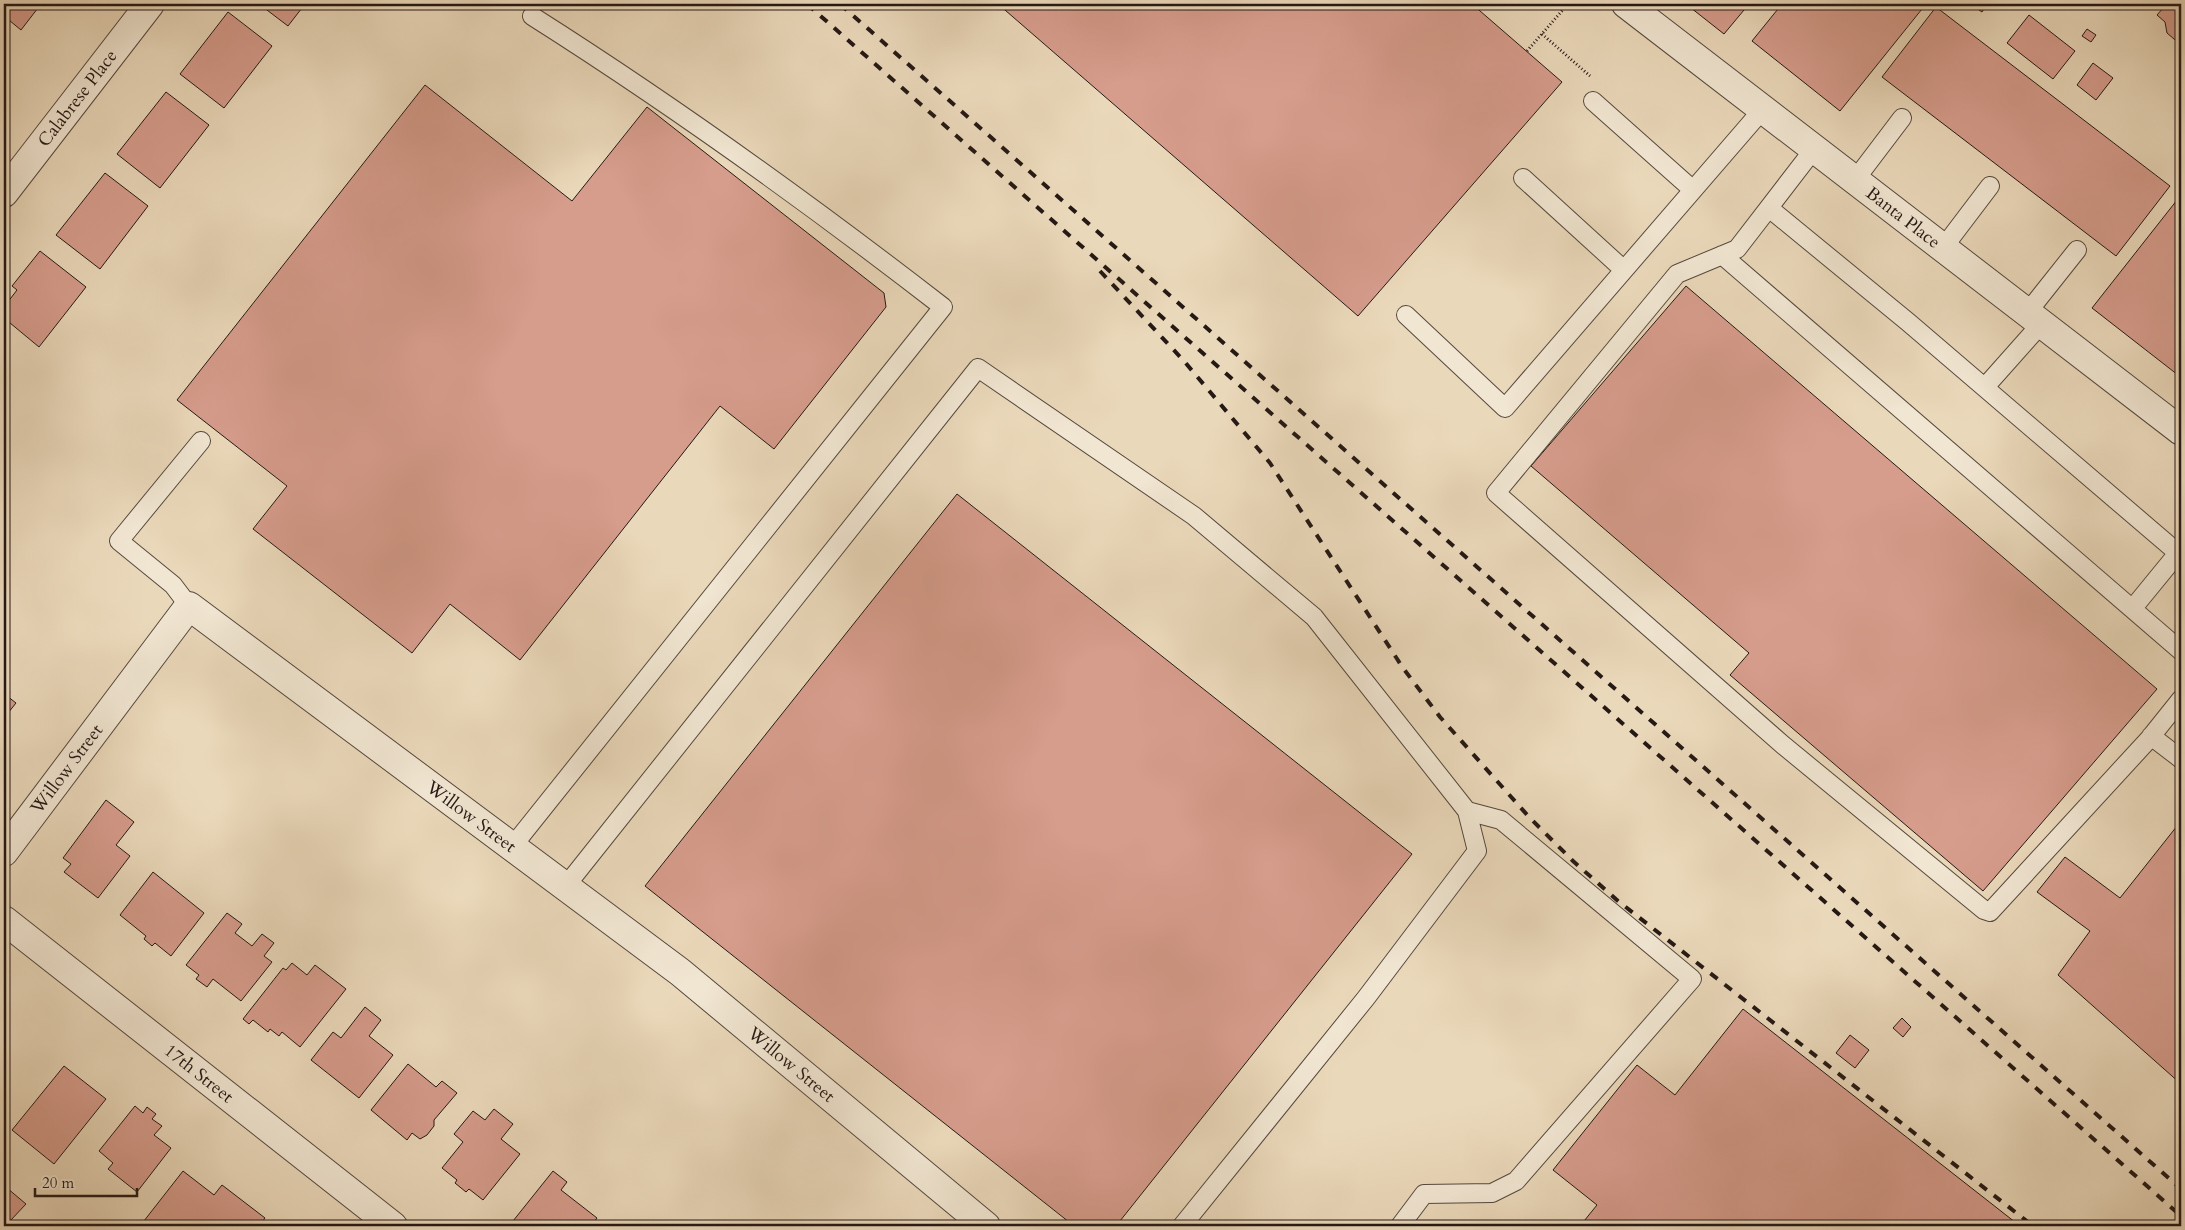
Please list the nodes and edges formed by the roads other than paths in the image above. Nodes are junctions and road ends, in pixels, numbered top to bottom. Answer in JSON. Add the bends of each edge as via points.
{"nodes":[{"id":1,"x":150,"y":4,"type":"edge"},
{"id":2,"x":1626,"y":4,"type":"edge"},
{"id":3,"x":532,"y":16,"type":"dead end"},
{"id":4,"x":1593,"y":101,"type":"road end"},
{"id":5,"x":1763,"y":109,"type":"junction"},
{"id":6,"x":1902,"y":118,"type":"dead end"},
{"id":7,"x":1814,"y":149,"type":"junction"},
{"id":8,"x":1523,"y":178,"type":"dead end"},
{"id":9,"x":1855,"y":180,"type":"junction"},
{"id":10,"x":1990,"y":186,"type":"dead end"},
{"id":11,"x":1693,"y":190,"type":"junction"},
{"id":12,"x":4,"y":193,"type":"edge"},
{"id":13,"x":1769,"y":208,"type":"junction"},
{"id":14,"x":1943,"y":248,"type":"junction"},
{"id":15,"x":2077,"y":250,"type":"dead end"},
{"id":16,"x":1722,"y":255,"type":"junction"},
{"id":17,"x":1624,"y":270,"type":"junction"},
{"id":18,"x":1406,"y":315,"type":"dead end"},
{"id":19,"x":2034,"y":319,"type":"junction"},
{"id":20,"x":1985,"y":387,"type":"junction"},
{"id":21,"x":2181,"y":431,"type":"edge"},
{"id":22,"x":201,"y":441,"type":"dead end"},
{"id":23,"x":189,"y":606,"type":"junction"},
{"id":24,"x":2133,"y":608,"type":"junction"},
{"id":25,"x":2181,"y":651,"type":"edge"},
{"id":26,"x":2181,"y":699,"type":"edge"},
{"id":27,"x":2151,"y":736,"type":"junction"},
{"id":28,"x":2181,"y":759,"type":"edge"},
{"id":29,"x":1467,"y":811,"type":"junction"},
{"id":30,"x":512,"y":847,"type":"junction"},
{"id":31,"x":4,"y":852,"type":"edge"},
{"id":32,"x":565,"y":887,"type":"junction"},
{"id":33,"x":4,"y":920,"type":"edge"},
{"id":34,"x":393,"y":1226,"type":"edge"},
{"id":35,"x":986,"y":1226,"type":"edge"},
{"id":36,"x":1182,"y":1226,"type":"edge"},
{"id":37,"x":1400,"y":1226,"type":"edge"}],
"edges":[{"from":1,"to":12,"type":"street","name":"Calabrese Place"},
{"from":2,"to":5,"type":"street","name":"Banta Place"},
{"from":3,"to":30,"type":"lane","via":[[614,68],[842,228],[943,307]]},
{"from":4,"to":11,"type":"lane"},
{"from":5,"to":7,"type":"street","name":"Banta Place"},
{"from":5,"to":11,"type":"lane"},
{"from":6,"to":9,"type":"lane"},
{"from":7,"to":9,"type":"street","name":"Banta Place"},
{"from":7,"to":13,"type":"lane"},
{"from":8,"to":17,"type":"lane"},
{"from":9,"to":14,"type":"street","name":"Banta Place"},
{"from":10,"to":14,"type":"lane"},
{"from":11,"to":17,"type":"lane"},
{"from":13,"to":16,"type":"lane","via":[[1737,249]]},
{"from":13,"to":20,"type":"lane"},
{"from":14,"to":19,"type":"street","name":"Banta Place"},
{"from":15,"to":19,"type":"lane"},
{"from":16,"to":24,"type":"lane"},
{"from":16,"to":27,"type":"lane","via":[[1677,274],[1496,493],[1783,745],[1984,910],[1990,912]]},
{"from":17,"to":18,"type":"lane","via":[[1505,408]]},
{"from":19,"to":20,"type":"lane"},
{"from":19,"to":21,"type":"street","name":"Banta Place"},
{"from":20,"to":24,"type":"lane","via":[[2178,553]]},
{"from":22,"to":23,"type":"lane","via":[[119,541],[173,585]]},
{"from":23,"to":30,"type":"street","name":"Willow Street"},
{"from":23,"to":31,"type":"street","name":"Willow Street"},
{"from":24,"to":25,"type":"lane"},
{"from":26,"to":27,"type":"lane"},
{"from":27,"to":28,"type":"lane"},
{"from":29,"to":32,"type":"lane","via":[[1314,617],[1194,516],[978,368]]},
{"from":29,"to":36,"type":"lane","via":[[1477,851],[1366,998]]},
{"from":29,"to":37,"type":"lane","via":[[1501,820],[1692,979],[1516,1181],[1492,1193],[1424,1194]]},
{"from":30,"to":32,"type":"street","name":"Willow Street"},
{"from":32,"to":35,"type":"street","name":"Willow Street","via":[[680,972]]},
{"from":33,"to":34,"type":"street","name":"17th Street"}]}
